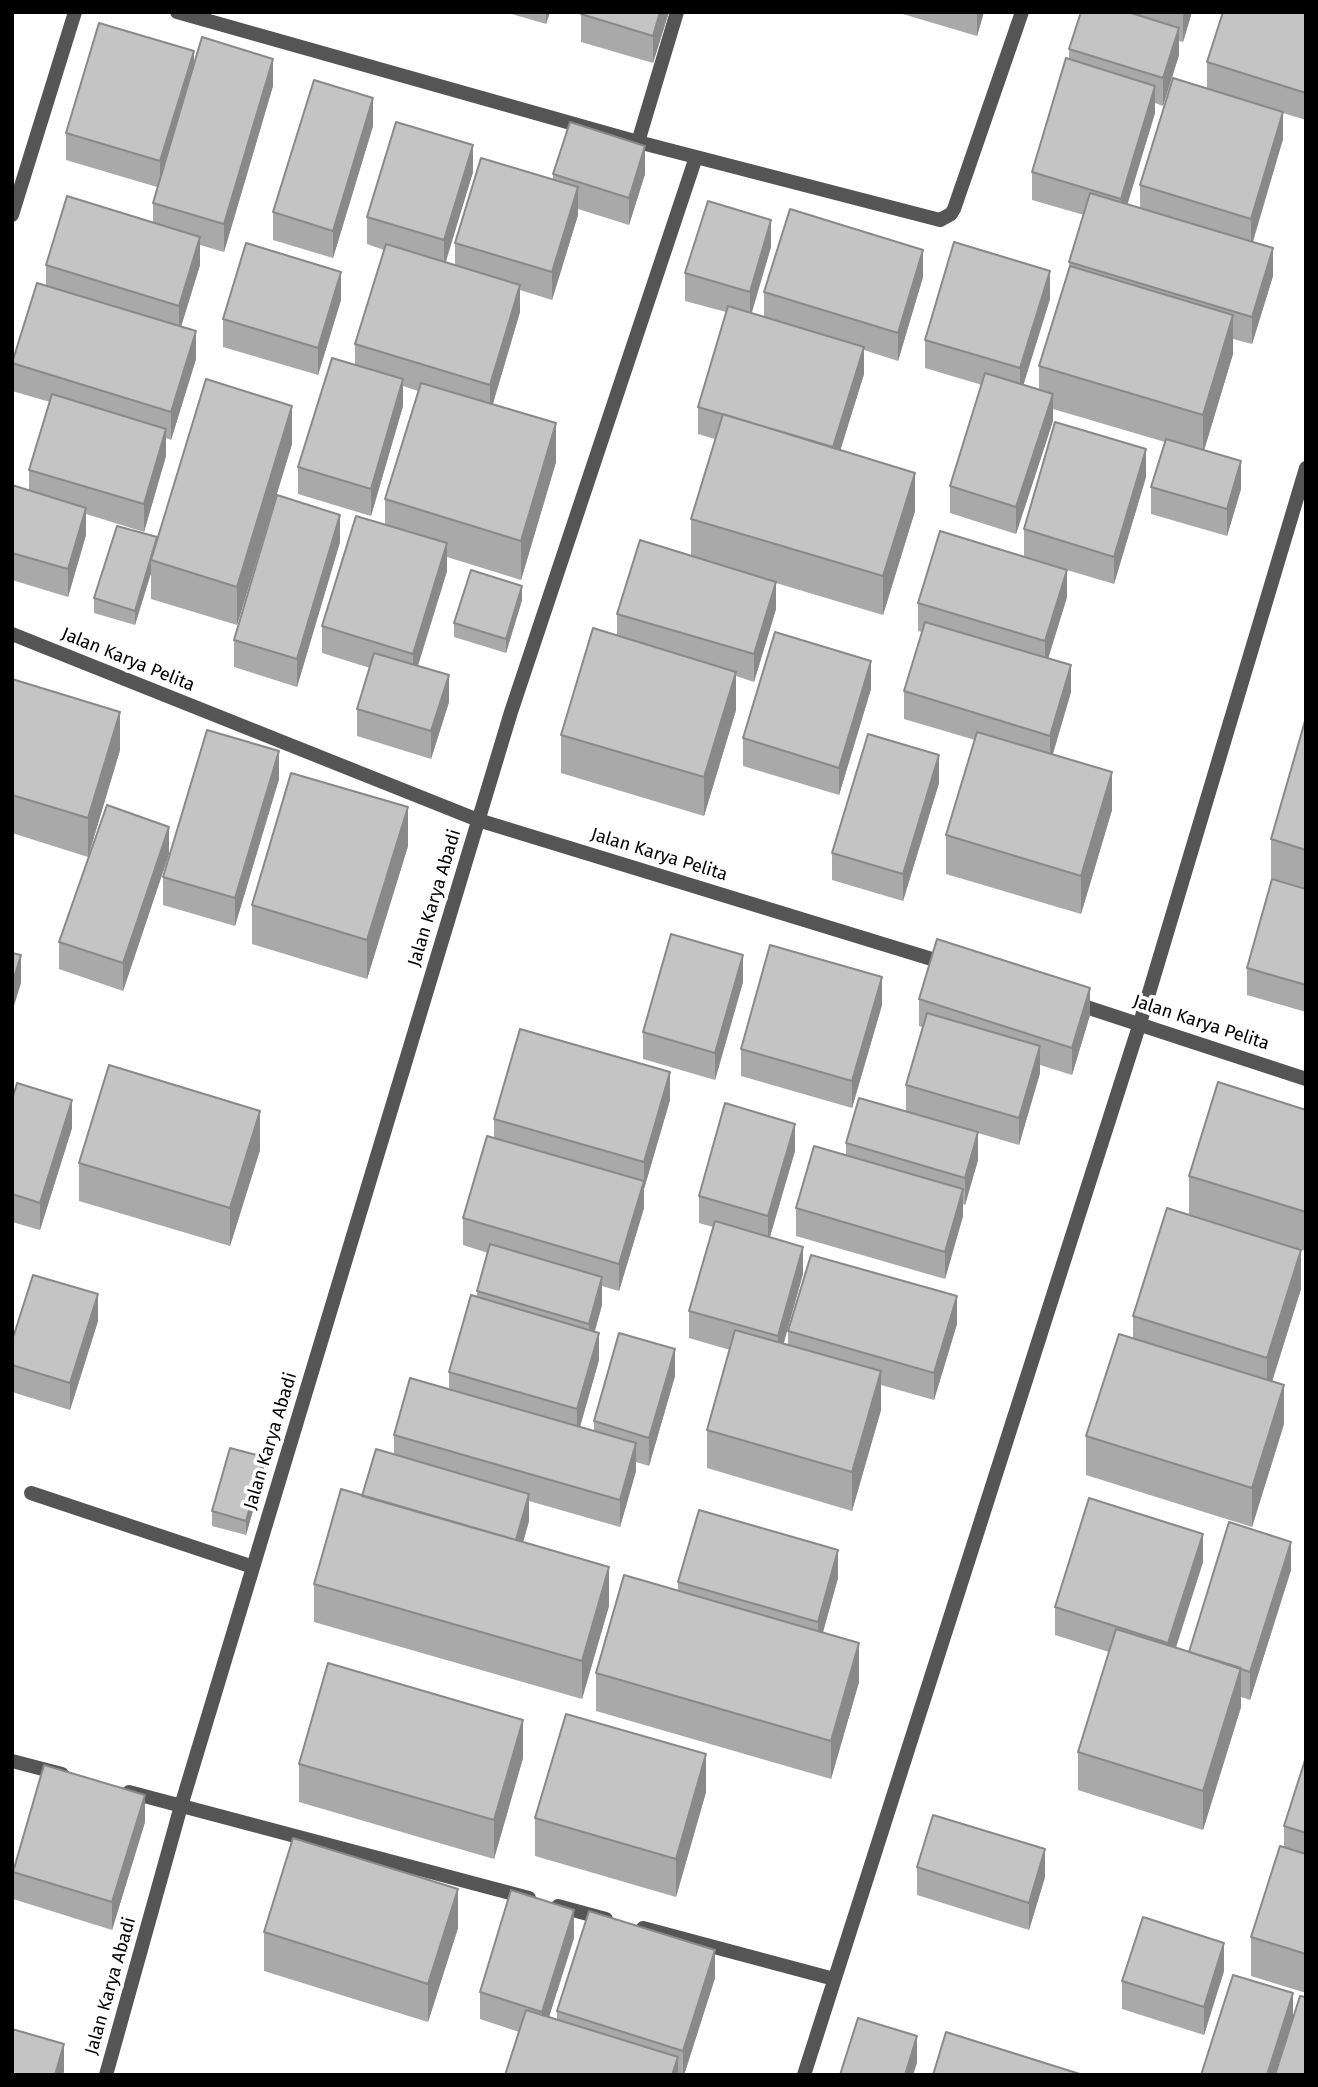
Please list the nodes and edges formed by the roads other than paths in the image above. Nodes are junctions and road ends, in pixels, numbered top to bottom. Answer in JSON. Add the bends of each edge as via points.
{"nodes":[{"id":1,"x":75,"y":12,"type":"edge"},
{"id":2,"x":177,"y":12,"type":"edge"},
{"id":3,"x":677,"y":12,"type":"edge"},
{"id":4,"x":1022,"y":12,"type":"edge"},
{"id":5,"x":638,"y":142,"type":"junction"},
{"id":6,"x":696,"y":157,"type":"junction"},
{"id":7,"x":12,"y":215,"type":"edge"},
{"id":8,"x":1306,"y":468,"type":"edge"},
{"id":9,"x":12,"y":635,"type":"edge"},
{"id":10,"x":478,"y":820,"type":"junction"},
{"id":11,"x":968,"y":970,"type":"edge"},
{"id":12,"x":1060,"y":998,"type":"edge"},
{"id":13,"x":1140,"y":1023,"type":"junction"},
{"id":14,"x":1306,"y":1079,"type":"edge"},
{"id":15,"x":31,"y":1493,"type":"dead end"},
{"id":16,"x":253,"y":1567,"type":"junction"},
{"id":17,"x":12,"y":1761,"type":"edge"},
{"id":18,"x":77,"y":1779,"type":"edge"},
{"id":19,"x":116,"y":1789,"type":"edge"},
{"id":20,"x":181,"y":1806,"type":"junction"},
{"id":21,"x":834,"y":1979,"type":"junction"},
{"id":22,"x":106,"y":2075,"type":"edge"},
{"id":23,"x":804,"y":2075,"type":"edge"}],
"edges":[{"from":1,"to":7,"type":"street"},
{"from":2,"to":5,"type":"street"},
{"from":3,"to":5,"type":"street"},
{"from":4,"to":6,"type":"street","via":[[954,209],[946,218],[934,219]]},
{"from":5,"to":6,"type":"street"},
{"from":6,"to":10,"type":"street","name":"Jalan Karya Abadi"},
{"from":8,"to":13,"type":"street"},
{"from":9,"to":10,"type":"street","name":"Jalan Karya Pelita"},
{"from":10,"to":11,"type":"street","name":"Jalan Karya Pelita"},
{"from":10,"to":16,"type":"street","name":"Jalan Karya Abadi"},
{"from":12,"to":13,"type":"street","name":"Jalan Karya Pelita"},
{"from":13,"to":14,"type":"street","name":"Jalan Karya Pelita"},
{"from":13,"to":21,"type":"street"},
{"from":15,"to":16,"type":"street"},
{"from":16,"to":20,"type":"street","name":"Jalan Karya Abadi"},
{"from":17,"to":18,"type":"street"},
{"from":19,"to":20,"type":"street"},
{"from":20,"to":21,"type":"street"},
{"from":20,"to":22,"type":"street","name":"Jalan Karya Abadi"},
{"from":21,"to":23,"type":"street"}]}
